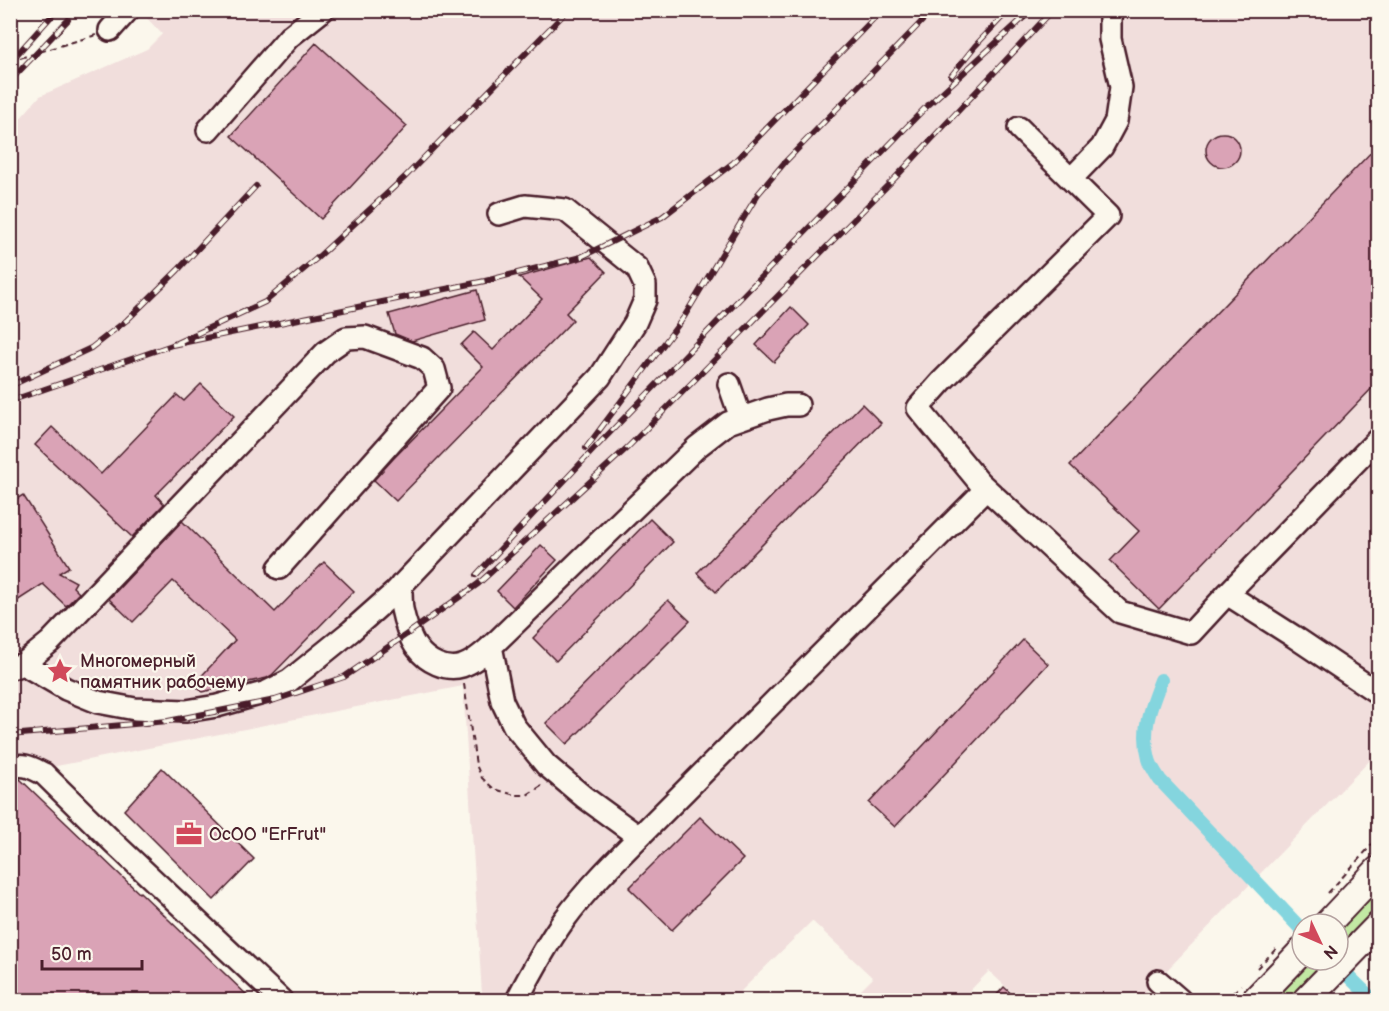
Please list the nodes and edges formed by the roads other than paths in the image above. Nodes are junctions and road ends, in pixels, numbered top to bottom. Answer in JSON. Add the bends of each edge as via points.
{"nodes":[{"id":1,"x":128,"y":10,"type":"edge"},
{"id":2,"x":323,"y":10,"type":"edge"},
{"id":3,"x":1110,"y":10,"type":"edge"},
{"id":4,"x":110,"y":30,"type":"road end"},
{"id":5,"x":1019,"y":128,"type":"dead end"},
{"id":6,"x":208,"y":130,"type":"dead end"},
{"id":7,"x":1071,"y":178,"type":"junction"},
{"id":8,"x":499,"y":214,"type":"dead end"},
{"id":9,"x":729,"y":384,"type":"dead end"},
{"id":10,"x":798,"y":405,"type":"dead end"},
{"id":11,"x":741,"y":418,"type":"junction"},
{"id":12,"x":1378,"y":439,"type":"edge"},
{"id":13,"x":986,"y":489,"type":"junction"},
{"id":14,"x":279,"y":568,"type":"dead end"},
{"id":15,"x":401,"y":585,"type":"junction"},
{"id":16,"x":1227,"y":594,"type":"junction"},
{"id":17,"x":491,"y":646,"type":"junction"},
{"id":18,"x":17,"y":666,"type":"edge"},
{"id":19,"x":1378,"y":693,"type":"edge"},
{"id":20,"x":10,"y":768,"type":"edge"},
{"id":21,"x":639,"y":837,"type":"junction"},
{"id":22,"x":1378,"y":870,"type":"edge"},
{"id":23,"x":1338,"y":912,"type":"edge"},
{"id":24,"x":1378,"y":926,"type":"edge"},
{"id":25,"x":1290,"y":963,"type":"edge"},
{"id":26,"x":1158,"y":981,"type":"dead end"},
{"id":27,"x":1313,"y":994,"type":"edge"},
{"id":28,"x":281,"y":1000,"type":"edge"},
{"id":29,"x":517,"y":1000,"type":"edge"},
{"id":30,"x":1180,"y":1000,"type":"edge"},
{"id":31,"x":1255,"y":1000,"type":"edge"}],
"edges":[{"from":1,"to":4,"type":"street"},
{"from":2,"to":6,"type":"street","via":[[288,37]]},
{"from":3,"to":7,"type":"street","via":[[1110,39],[1121,87],[1116,121],[1102,147]]},
{"from":5,"to":7,"type":"street"},
{"from":7,"to":13,"type":"street","via":[[1108,216],[918,408]]},
{"from":8,"to":15,"type":"street","via":[[525,206],[565,210],[637,268],[645,285],[645,300],[600,377]]},
{"from":9,"to":11,"type":"street"},
{"from":10,"to":11,"type":"street"},
{"from":11,"to":17,"type":"street","via":[[697,447]]},
{"from":12,"to":16,"type":"street"},
{"from":13,"to":16,"type":"street","via":[[1120,612],[1191,633]]},
{"from":13,"to":21,"type":"street"},
{"from":14,"to":18,"type":"street","via":[[439,388],[434,369],[422,358],[365,337],[346,338],[326,352],[50,642]]},
{"from":15,"to":17,"type":"street","via":[[408,628],[417,648],[433,663],[462,666]]},
{"from":15,"to":18,"type":"street","via":[[289,681],[267,692],[217,706],[186,711],[135,709],[98,702]]},
{"from":16,"to":19,"type":"street"},
{"from":17,"to":21,"type":"street","via":[[502,701],[514,726],[546,765]]},
{"from":20,"to":28,"type":"street","via":[[23,765],[44,774]]},
{"from":21,"to":29,"type":"street","via":[[564,920]]},
{"from":22,"to":23,"type":"main road"},
{"from":24,"to":27,"type":"main road"},
{"from":25,"to":31,"type":"main road"},
{"from":26,"to":30,"type":"street"}]}
